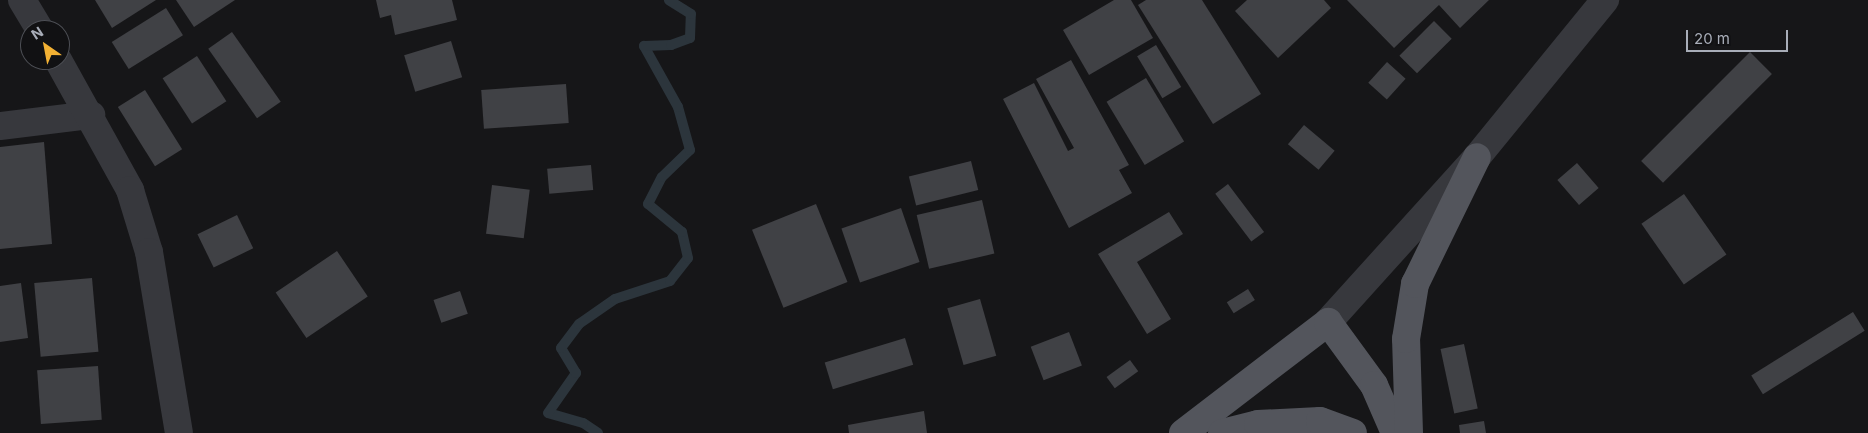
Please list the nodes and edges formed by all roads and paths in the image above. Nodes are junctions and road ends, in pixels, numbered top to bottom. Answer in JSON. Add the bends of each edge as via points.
{"nodes":[{"id":1,"x":22,"y":0,"type":"edge"},
{"id":2,"x":1604,"y":0,"type":"edge"},
{"id":3,"x":34,"y":20,"type":"edge"},
{"id":4,"x":64,"y":70,"type":"edge"},
{"id":5,"x":91,"y":115,"type":"junction"},
{"id":6,"x":0,"y":126,"type":"edge"},
{"id":7,"x":1477,"y":157,"type":"junction"},
{"id":8,"x":1328,"y":322,"type":"junction"},
{"id":9,"x":179,"y":433,"type":"edge"},
{"id":10,"x":1183,"y":433,"type":"edge"},
{"id":11,"x":1222,"y":433,"type":"edge"},
{"id":12,"x":1353,"y":433,"type":"edge"},
{"id":13,"x":1395,"y":433,"type":"edge"},
{"id":14,"x":1409,"y":433,"type":"edge"}],
"edges":[{"from":1,"to":3,"type":"street"},
{"from":2,"to":7,"type":"street"},
{"from":4,"to":5,"type":"street"},
{"from":5,"to":6,"type":"street"},
{"from":5,"to":9,"type":"street","via":[[130,190],[149,252]]},
{"from":7,"to":8,"type":"street"},
{"from":7,"to":14,"type":"main road","via":[[1415,284],[1406,339]]},
{"from":8,"to":10,"type":"main road"},
{"from":8,"to":13,"type":"main road","via":[[1374,385]]},
{"from":11,"to":12,"type":"main road","via":[[1258,424],[1320,421]]}]}
